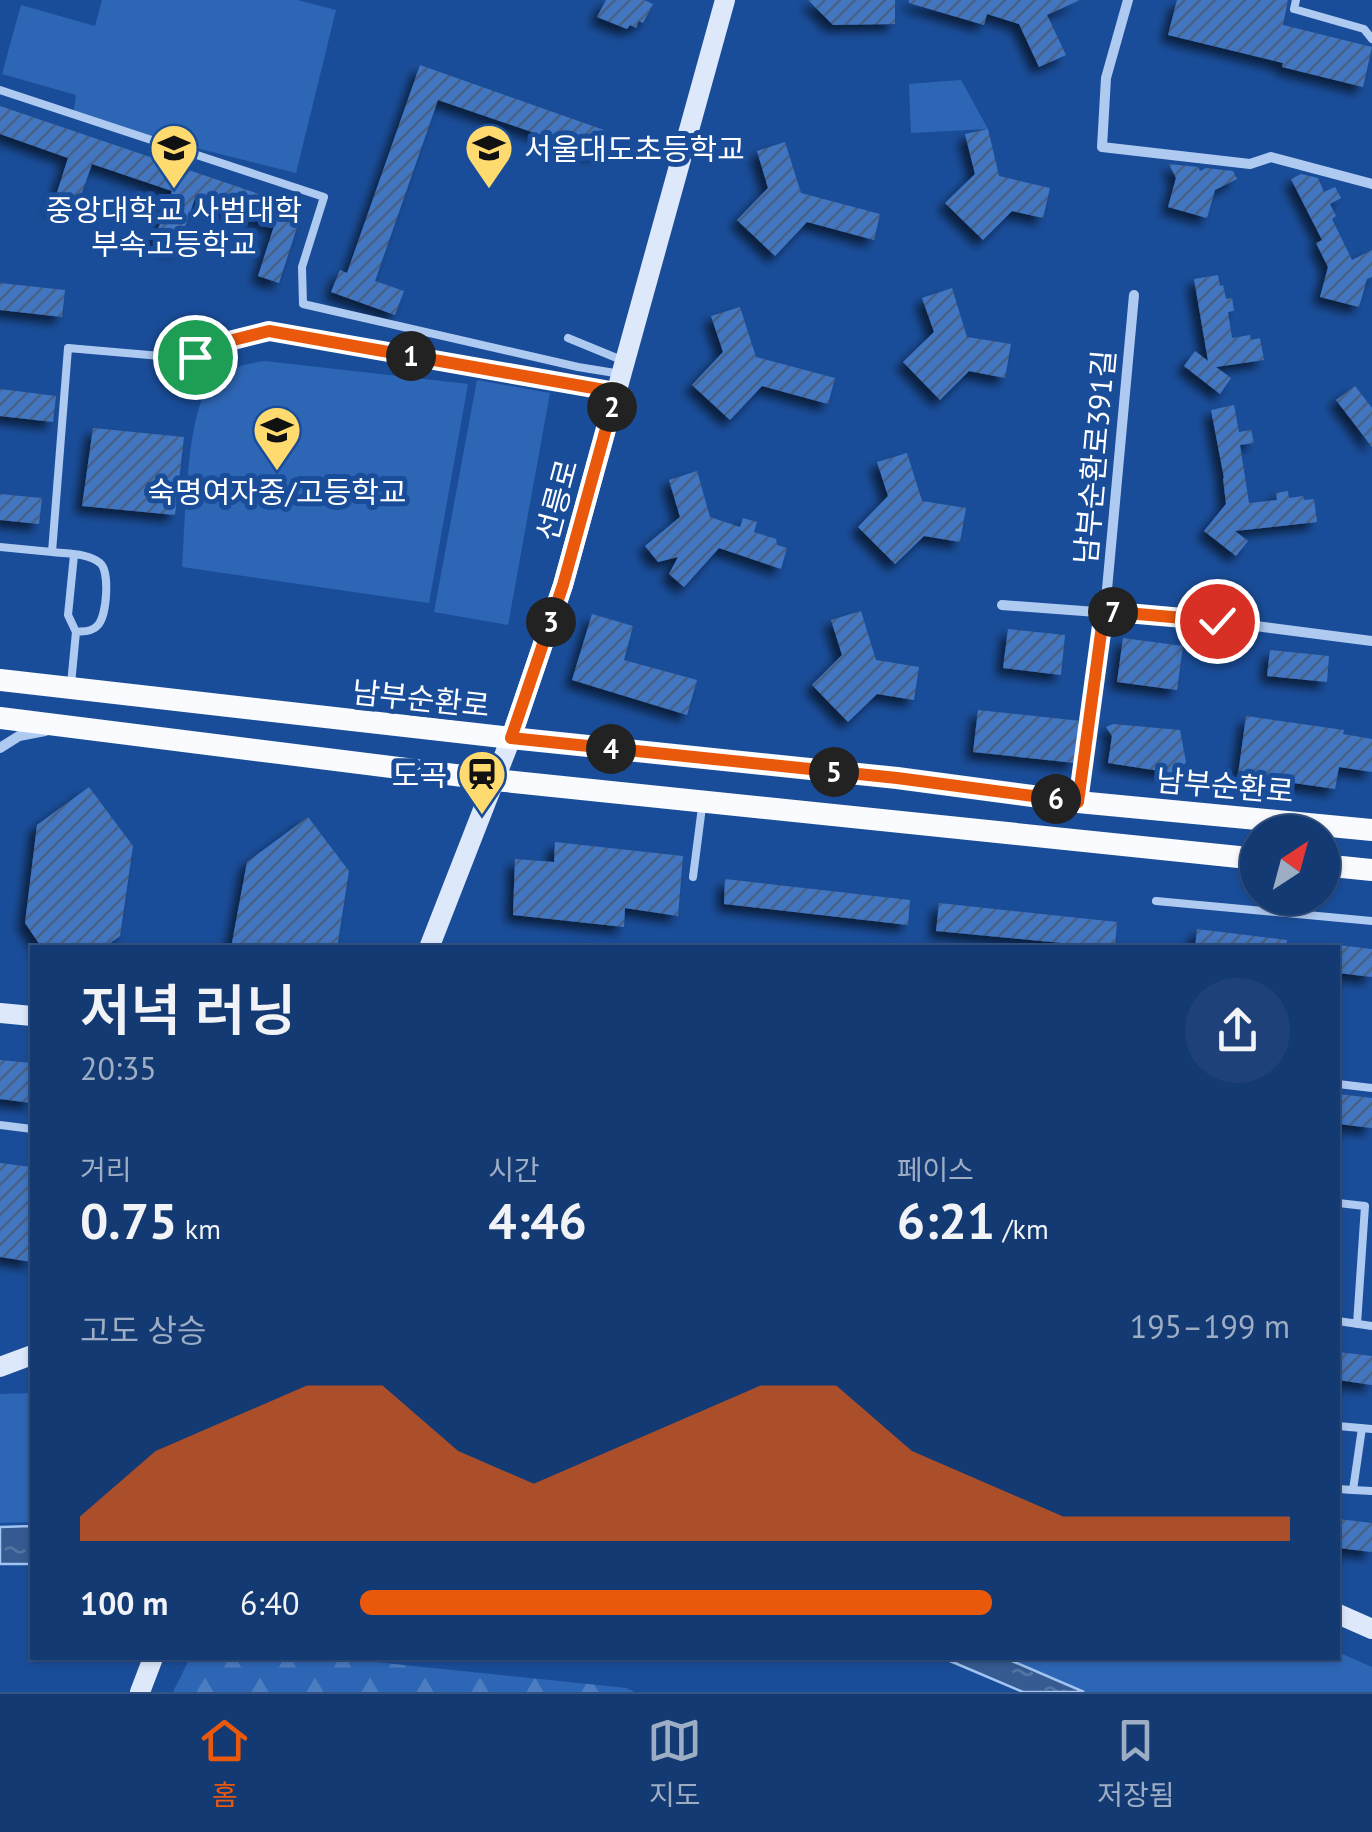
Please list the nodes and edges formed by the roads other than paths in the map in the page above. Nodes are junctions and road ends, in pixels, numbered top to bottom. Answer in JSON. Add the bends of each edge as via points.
{"nodes":[{"id":1,"x":725,"y":0,"type":"edge"},
{"id":2,"x":1128,"y":0,"type":"edge"},
{"id":3,"x":1296,"y":0,"type":"edge"},
{"id":4,"x":1372,"y":39,"type":"edge"},
{"id":5,"x":0,"y":90,"type":"edge"},
{"id":6,"x":1372,"y":184,"type":"edge"},
{"id":7,"x":1134,"y":295,"type":"dead end"},
{"id":8,"x":568,"y":338,"type":"dead end"},
{"id":9,"x":621,"y":375,"type":"junction"},
{"id":10,"x":0,"y":547,"type":"edge"},
{"id":11,"x":52,"y":552,"type":"junction"},
{"id":12,"x":74,"y":555,"type":"junction"},
{"id":13,"x":1002,"y":604,"type":"dead end"},
{"id":14,"x":1104,"y":611,"type":"junction"},
{"id":15,"x":76,"y":632,"type":"junction"},
{"id":16,"x":1372,"y":641,"type":"edge"},
{"id":17,"x":0,"y":680,"type":"edge"},
{"id":18,"x":70,"y":688,"type":"junction"},
{"id":19,"x":0,"y":718,"type":"edge"},
{"id":20,"x":67,"y":726,"type":"junction"},
{"id":21,"x":511,"y":738,"type":"junction"},
{"id":22,"x":0,"y":748,"type":"edge"},
{"id":23,"x":495,"y":780,"type":"junction"},
{"id":24,"x":702,"y":801,"type":"junction"},
{"id":25,"x":1078,"y":802,"type":"junction"},
{"id":26,"x":1372,"y":830,"type":"edge"},
{"id":27,"x":1240,"y":857,"type":"edge"},
{"id":28,"x":1340,"y":867,"type":"edge"},
{"id":29,"x":1372,"y":870,"type":"edge"},
{"id":30,"x":693,"y":876,"type":"dead end"},
{"id":31,"x":1156,"y":901,"type":"dead end"},
{"id":32,"x":1372,"y":921,"type":"edge"},
{"id":33,"x":429,"y":945,"type":"edge"},
{"id":34,"x":0,"y":1012,"type":"edge"},
{"id":35,"x":30,"y":1016,"type":"edge"},
{"id":36,"x":1340,"y":1084,"type":"edge"},
{"id":37,"x":1372,"y":1088,"type":"edge"},
{"id":38,"x":0,"y":1125,"type":"edge"},
{"id":39,"x":30,"y":1130,"type":"edge"},
{"id":40,"x":1340,"y":1203,"type":"edge"},
{"id":41,"x":1340,"y":1321,"type":"edge"},
{"id":42,"x":1356,"y":1324,"type":"junction"},
{"id":43,"x":1372,"y":1326,"type":"edge"},
{"id":44,"x":30,"y":1356,"type":"edge"},
{"id":45,"x":0,"y":1369,"type":"edge"},
{"id":46,"x":30,"y":1370,"type":"edge"},
{"id":47,"x":1340,"y":1426,"type":"edge"},
{"id":48,"x":1362,"y":1428,"type":"junction"},
{"id":49,"x":1372,"y":1429,"type":"edge"},
{"id":50,"x":1340,"y":1489,"type":"edge"},
{"id":51,"x":1353,"y":1490,"type":"junction"},
{"id":52,"x":1372,"y":1492,"type":"edge"},
{"id":53,"x":1340,"y":1615,"type":"edge"},
{"id":54,"x":1372,"y":1629,"type":"edge"},
{"id":55,"x":152,"y":1660,"type":"edge"},
{"id":56,"x":140,"y":1692,"type":"edge"}],
"edges":[{"from":1,"to":9,"type":"main road","name":"선릉로"},
{"from":2,"to":6,"type":"street","via":[[1106,78],[1102,147],[1250,164],[1271,156]]},
{"from":3,"to":4,"type":"lane","via":[[1294,9],[1364,29]]},
{"from":5,"to":9,"type":"lane","via":[[324,196],[302,267],[303,304]]},
{"from":7,"to":14,"type":"street","name":"남부순환로391길"},
{"from":8,"to":9,"type":"lane"},
{"from":9,"to":11,"type":"lane","via":[[269,331],[184,358],[68,348]]},
{"from":9,"to":21,"type":"main road","name":"선릉로","via":[[563,585]]},
{"from":10,"to":11,"type":"lane"},
{"from":11,"to":12,"type":"lane"},
{"from":12,"to":15,"type":"lane","via":[[68,616]]},
{"from":12,"to":15,"type":"lane","via":[[94,559],[107,574],[102,618],[90,631]]},
{"from":13,"to":14,"type":"street"},
{"from":14,"to":16,"type":"street"},
{"from":14,"to":25,"type":"street","name":"남부순환로391길"},
{"from":15,"to":18,"type":"lane"},
{"from":17,"to":18,"type":"main road","name":"남부순환로"},
{"from":18,"to":21,"type":"main road","name":"남부순환로"},
{"from":19,"to":20,"type":"main road"},
{"from":20,"to":22,"type":"street","via":[[19,736]]},
{"from":20,"to":23,"type":"main road"},
{"from":21,"to":23,"type":"main road","name":"선릉로"},
{"from":21,"to":25,"type":"main road","name":"남부순환로"},
{"from":23,"to":24,"type":"main road"},
{"from":23,"to":33,"type":"main road","name":"선릉로"},
{"from":24,"to":27,"type":"main road"},
{"from":24,"to":30,"type":"lane"},
{"from":25,"to":26,"type":"main road","name":"남부순환로"},
{"from":28,"to":29,"type":"main road"},
{"from":31,"to":32,"type":"lane"},
{"from":34,"to":35,"type":"main road"},
{"from":36,"to":37,"type":"lane"},
{"from":38,"to":39,"type":"lane"},
{"from":40,"to":42,"type":"lane","via":[[1365,1206]]},
{"from":41,"to":42,"type":"lane"},
{"from":42,"to":43,"type":"lane"},
{"from":44,"to":45,"type":"main road"},
{"from":45,"to":46,"type":"main road"},
{"from":47,"to":48,"type":"lane"},
{"from":48,"to":49,"type":"lane"},
{"from":48,"to":51,"type":"lane"},
{"from":50,"to":51,"type":"lane"},
{"from":51,"to":52,"type":"lane"},
{"from":53,"to":54,"type":"main road"},
{"from":55,"to":56,"type":"main road"}]}
